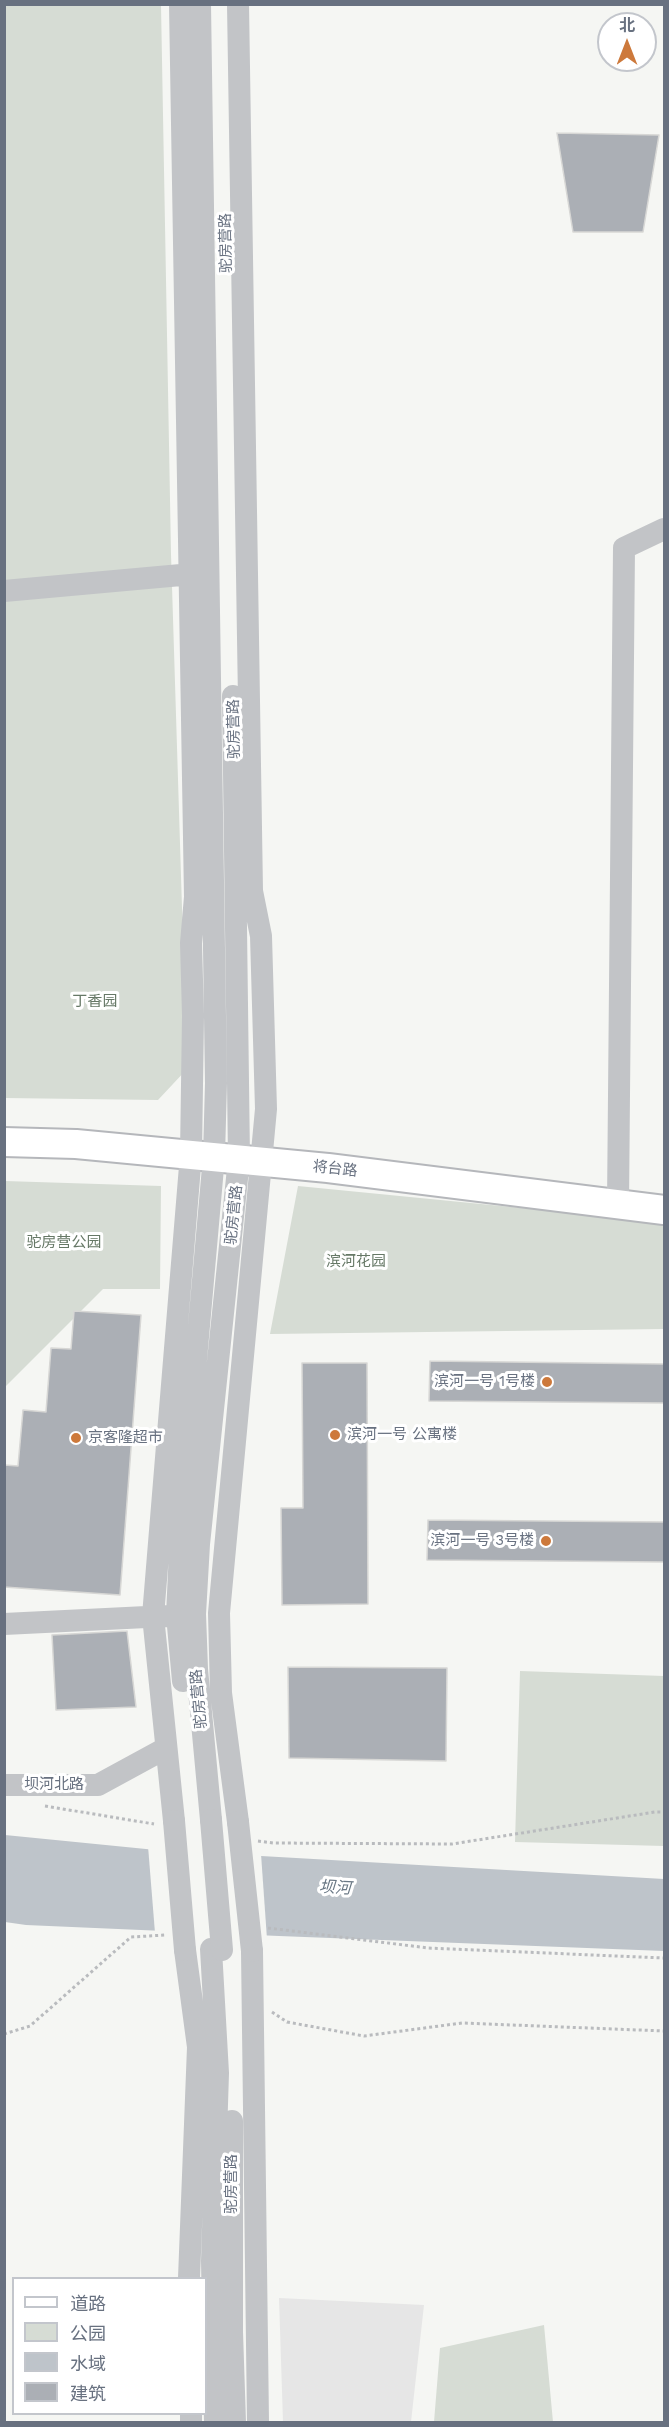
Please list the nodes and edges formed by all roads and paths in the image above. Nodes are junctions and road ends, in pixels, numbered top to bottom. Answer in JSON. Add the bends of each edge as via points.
{"nodes":[{"id":1,"x":180,"y":4,"type":"edge"},
{"id":2,"x":200,"y":4,"type":"edge"},
{"id":3,"x":222,"y":4,"type":"edge"},
{"id":4,"x":238,"y":4,"type":"edge"},
{"id":5,"x":664,"y":529,"type":"edge"},
{"id":6,"x":199,"y":573,"type":"junction"},
{"id":7,"x":4,"y":591,"type":"edge"},
{"id":8,"x":4,"y":1142,"type":"edge"},
{"id":9,"x":226,"y":1158,"type":"junction"},
{"id":10,"x":618,"y":1204,"type":"junction"},
{"id":11,"x":664,"y":1210,"type":"edge"},
{"id":12,"x":219,"y":1613,"type":"junction"},
{"id":13,"x":186,"y":1614,"type":"junction"},
{"id":14,"x":153,"y":1616,"type":"junction"},
{"id":15,"x":4,"y":1624,"type":"edge"},
{"id":16,"x":166,"y":1748,"type":"junction"},
{"id":17,"x":4,"y":1785,"type":"edge"},
{"id":18,"x":37,"y":1805,"type":"dead end"},
{"id":19,"x":664,"y":1812,"type":"edge"},
{"id":20,"x":166,"y":1823,"type":"junction"},
{"id":21,"x":244,"y":1831,"type":"junction"},
{"id":22,"x":266,"y":1929,"type":"dead end"},
{"id":23,"x":180,"y":1942,"type":"junction"},
{"id":24,"x":217,"y":1950,"type":"junction"},
{"id":25,"x":664,"y":1958,"type":"edge"},
{"id":26,"x":253,"y":1998,"type":"junction"},
{"id":27,"x":664,"y":2031,"type":"edge"},
{"id":28,"x":4,"y":2034,"type":"edge"},
{"id":29,"x":189,"y":2277,"type":"edge"},
{"id":30,"x":215,"y":2422,"type":"edge"},
{"id":31,"x":235,"y":2422,"type":"edge"},
{"id":32,"x":258,"y":2422,"type":"edge"}],
"edges":[{"from":1,"to":6,"type":"street"},
{"from":2,"to":6,"type":"street","name":"驼房营路"},
{"from":3,"to":9,"type":"street","name":"驼房营路"},
{"from":4,"to":9,"type":"street","via":[[252,891],[261,936],[266,1108]]},
{"from":5,"to":10,"type":"street","via":[[624,548]]},
{"from":6,"to":7,"type":"street"},
{"from":6,"to":9,"type":"street","name":"驼房营路","via":[[216,1083]]},
{"from":8,"to":9,"type":"main road","name":"将台路","via":[[76,1144]]},
{"from":9,"to":10,"type":"main road","name":"将台路"},
{"from":9,"to":12,"type":"street"},
{"from":9,"to":13,"type":"street","name":"驼房营路","via":[[199,1544]]},
{"from":9,"to":14,"type":"street"},
{"from":10,"to":11,"type":"main road","name":"将台路"},
{"from":12,"to":13,"type":"street"},
{"from":12,"to":21,"type":"street","via":[[221,1693]]},
{"from":13,"to":14,"type":"street"},
{"from":13,"to":24,"type":"street","name":"驼房营路"},
{"from":14,"to":15,"type":"street"},
{"from":14,"to":16,"type":"street"},
{"from":16,"to":17,"type":"street","name":"坝河北路","via":[[98,1785]]},
{"from":16,"to":20,"type":"street"},
{"from":18,"to":20,"type":"path"},
{"from":19,"to":21,"type":"path","via":[[452,1844],[273,1843]]},
{"from":20,"to":23,"type":"street","bridge":true},
{"from":21,"to":26,"type":"street","bridge":true},
{"from":22,"to":25,"type":"path","via":[[428,1948]]},
{"from":23,"to":28,"type":"path","via":[[130,1937],[30,2026]]},
{"from":23,"to":29,"type":"street","via":[[198,2047]]},
{"from":24,"to":30,"type":"street","name":"驼房营路","via":[[212,2261]]},
{"from":24,"to":31,"type":"street","name":"驼房营路","via":[[231,2059]]},
{"from":26,"to":27,"type":"path","via":[[287,2022],[364,2036],[462,2023]]},
{"from":26,"to":32,"type":"street"}]}
